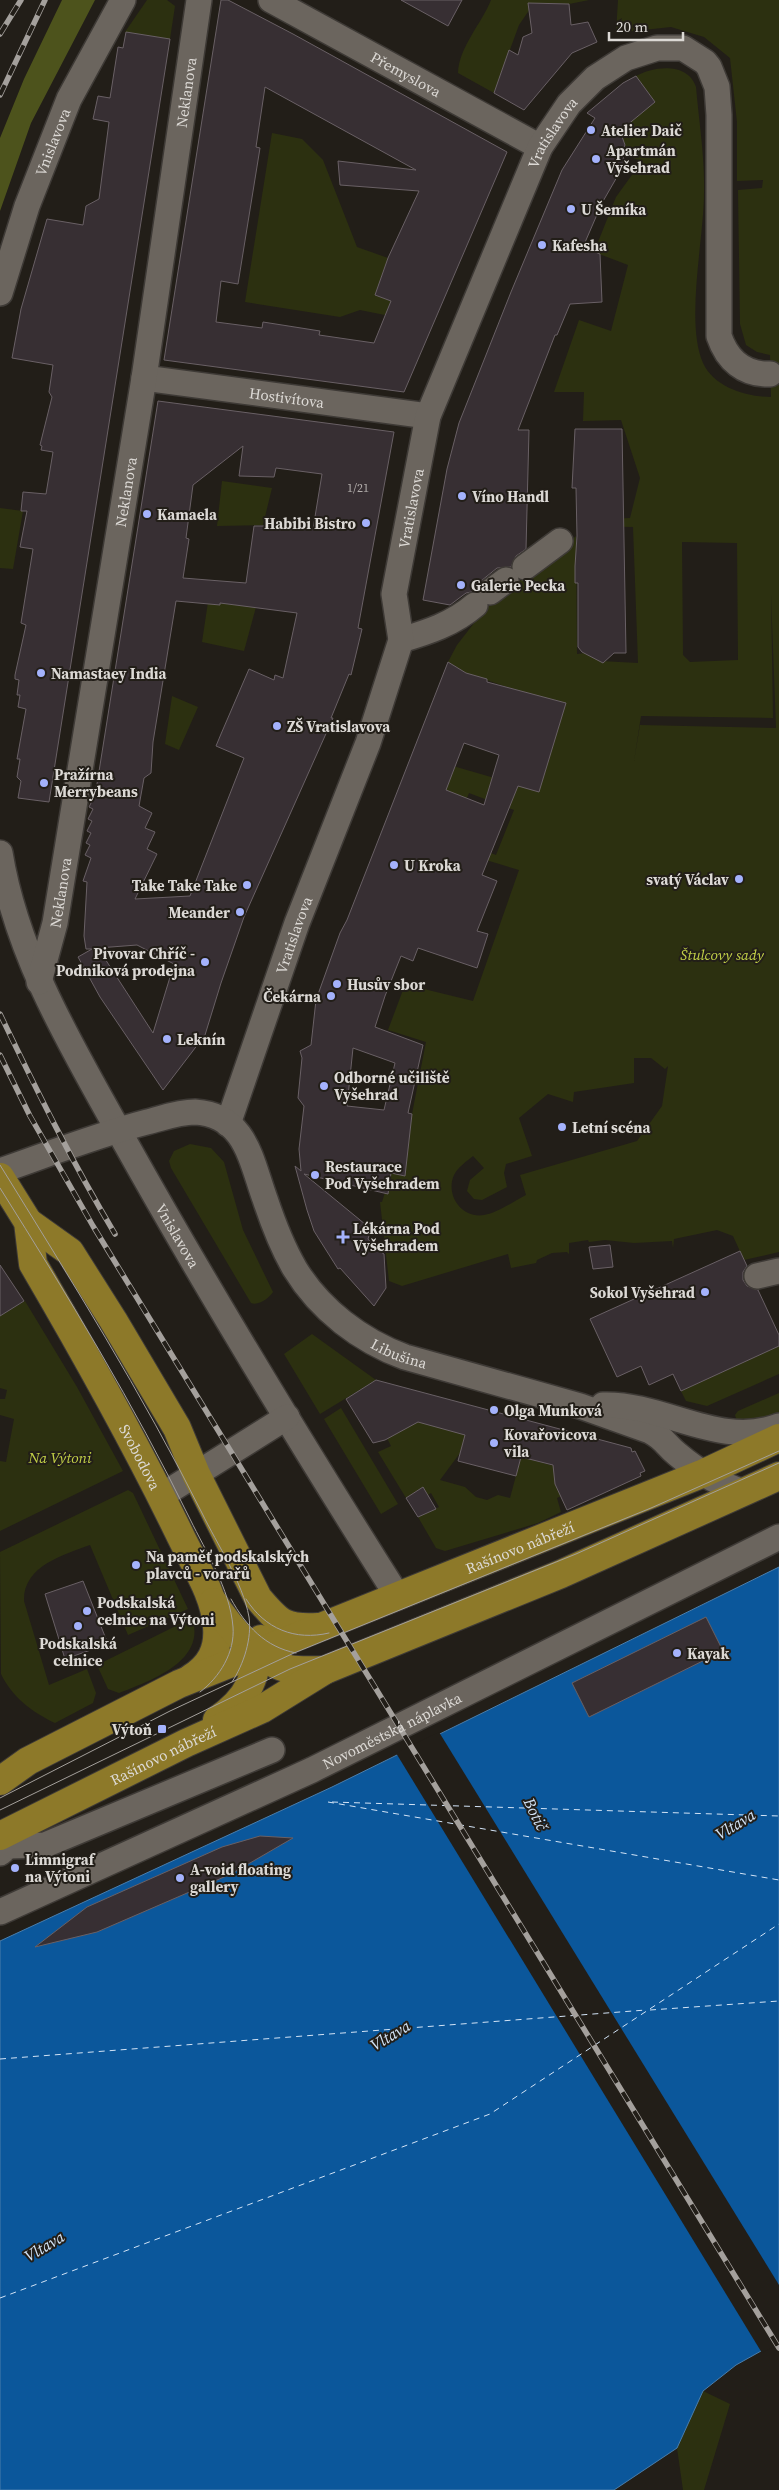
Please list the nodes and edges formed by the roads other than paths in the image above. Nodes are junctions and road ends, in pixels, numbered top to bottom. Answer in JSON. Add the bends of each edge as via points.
{"nodes":[{"id":1,"x":123,"y":0,"type":"edge"},
{"id":2,"x":199,"y":0,"type":"edge"},
{"id":3,"x":271,"y":0,"type":"edge"},
{"id":4,"x":540,"y":147,"type":"junction"},
{"id":5,"x":0,"y":293,"type":"edge"},
{"id":6,"x":770,"y":374,"type":"dead end"},
{"id":7,"x":144,"y":378,"type":"junction"},
{"id":8,"x":428,"y":416,"type":"junction"},
{"id":9,"x":560,"y":541,"type":"dead end"},
{"id":10,"x":401,"y":640,"type":"junction"},
{"id":11,"x":0,"y":853,"type":"edge"},
{"id":12,"x":39,"y":982,"type":"junction"},
{"id":13,"x":228,"y":1124,"type":"junction"},
{"id":14,"x":118,"y":1129,"type":"junction"},
{"id":15,"x":0,"y":1171,"type":"edge"},
{"id":16,"x":0,"y":1177,"type":"edge"},
{"id":17,"x":28,"y":1222,"type":"junction"},
{"id":18,"x":580,"y":1406,"type":"junction"},
{"id":19,"x":287,"y":1417,"type":"junction"},
{"id":20,"x":779,"y":1426,"type":"edge"},
{"id":21,"x":779,"y":1438,"type":"edge"},
{"id":22,"x":676,"y":1453,"type":"junction"},
{"id":23,"x":704,"y":1473,"type":"junction"},
{"id":24,"x":196,"y":1474,"type":"junction"},
{"id":25,"x":779,"y":1476,"type":"edge"},
{"id":26,"x":666,"y":1488,"type":"junction"},
{"id":27,"x":744,"y":1492,"type":"junction"},
{"id":28,"x":162,"y":1496,"type":"junction"},
{"id":29,"x":779,"y":1537,"type":"edge"},
{"id":30,"x":398,"y":1597,"type":"junction"},
{"id":31,"x":258,"y":1598,"type":"junction"},
{"id":32,"x":213,"y":1602,"type":"junction"},
{"id":33,"x":326,"y":1626,"type":"junction"},
{"id":34,"x":259,"y":1653,"type":"junction"},
{"id":35,"x":324,"y":1670,"type":"junction"},
{"id":36,"x":179,"y":1684,"type":"junction"},
{"id":37,"x":186,"y":1743,"type":"junction"},
{"id":38,"x":272,"y":1750,"type":"dead end"},
{"id":39,"x":0,"y":1780,"type":"edge"},
{"id":40,"x":0,"y":1836,"type":"edge"},
{"id":41,"x":0,"y":1853,"type":"edge"},
{"id":42,"x":0,"y":1912,"type":"edge"}],
"edges":[{"from":1,"to":5,"type":"street","name":"Vnislavova","via":[[68,99],[27,206]]},
{"from":2,"to":7,"type":"street","name":"Neklanova"},
{"from":3,"to":4,"type":"street","name":"Přemyslova"},
{"from":4,"to":6,"type":"street","name":"Vratislavova","via":[[581,91],[626,58],[671,46],[688,50],[705,62],[717,87],[719,115],[719,336],[732,361],[747,370]]},
{"from":4,"to":8,"type":"street","name":"Vratislavova"},
{"from":7,"to":8,"type":"street","name":"Hostivítova"},
{"from":7,"to":12,"type":"street","name":"Neklanova","via":[[55,922]]},
{"from":8,"to":10,"type":"street","name":"Vratislavova","via":[[394,594]]},
{"from":9,"to":10,"type":"street","via":[[462,616],[430,632]]},
{"from":10,"to":13,"type":"street","name":"Vratislavova","via":[[368,743],[297,923]]},
{"from":11,"to":12,"type":"street","name":"Vnislavova","via":[[5,884]]},
{"from":12,"to":14,"type":"street","name":"Vnislavova"},
{"from":13,"to":14,"type":"street","via":[[217,1117],[194,1112]]},
{"from":13,"to":18,"type":"street","name":"Libušina","via":[[242,1137],[249,1150],[264,1198],[296,1270],[313,1294],[346,1325],[384,1350]]},
{"from":14,"to":15,"type":"street"},
{"from":14,"to":19,"type":"street","name":"Vnislavova"},
{"from":16,"to":17,"type":"main road","name":"Svobodova"},
{"from":17,"to":24,"type":"main road","name":"Svobodova","via":[[70,1252],[177,1428]]},
{"from":17,"to":28,"type":"main road","name":"Svobodova","via":[[33,1264]]},
{"from":18,"to":20,"type":"street","via":[[622,1405],[743,1434]]},
{"from":18,"to":22,"type":"street","name":"Libušina","via":[[660,1436]]},
{"from":19,"to":24,"type":"street"},
{"from":19,"to":30,"type":"street","name":"Vnislavova"},
{"from":21,"to":23,"type":"main road","name":"Rašínovo nábřeží"},
{"from":22,"to":23,"type":"street","name":"Libušina"},
{"from":22,"to":26,"type":"street","via":[[674,1478]]},
{"from":23,"to":26,"type":"main road","name":"Rašínovo nábřeží"},
{"from":23,"to":27,"type":"street","name":"Libušina","via":[[727,1487]]},
{"from":24,"to":28,"type":"street"},
{"from":24,"to":31,"type":"main road","name":"Svobodova"},
{"from":25,"to":27,"type":"main road","name":"Rašínovo nábřeží"},
{"from":26,"to":30,"type":"main road","name":"Rašínovo nábřeží"},
{"from":27,"to":35,"type":"main road","name":"Rašínovo nábřeží","via":[[561,1574]]},
{"from":28,"to":32,"type":"main road","name":"Svobodova"},
{"from":29,"to":42,"type":"street","name":"Novoměstská náplavka","via":[[312,1770]]},
{"from":30,"to":33,"type":"main road","name":"Rašínovo nábřeží"},
{"from":31,"to":33,"type":"main road","name":"Svobodova","via":[[285,1626]]},
{"from":31,"to":34,"type":"main road","name":"Svobodova"},
{"from":32,"to":34,"type":"main road","name":"Rašínovo nábřeží"},
{"from":32,"to":36,"type":"main road","name":"Svobodova","via":[[218,1628],[215,1651],[200,1672]]},
{"from":33,"to":34,"type":"main road","name":"Rašínovo nábřeží"},
{"from":34,"to":35,"type":"main road","name":"Rašínovo nábřeží","via":[[272,1663],[290,1669]]},
{"from":34,"to":36,"type":"main road","name":"Rašínovo nábřeží"},
{"from":34,"to":37,"type":"main road","name":"Svobodova","via":[[250,1688],[240,1702]]},
{"from":35,"to":37,"type":"main road","name":"Rašínovo nábřeží","via":[[262,1709]]},
{"from":36,"to":39,"type":"main road","name":"Rašínovo nábřeží","via":[[28,1761]]},
{"from":37,"to":40,"type":"main road","name":"Rašínovo nábřeží"},
{"from":38,"to":41,"type":"street","via":[[46,1845],[8,1846]]}]}
